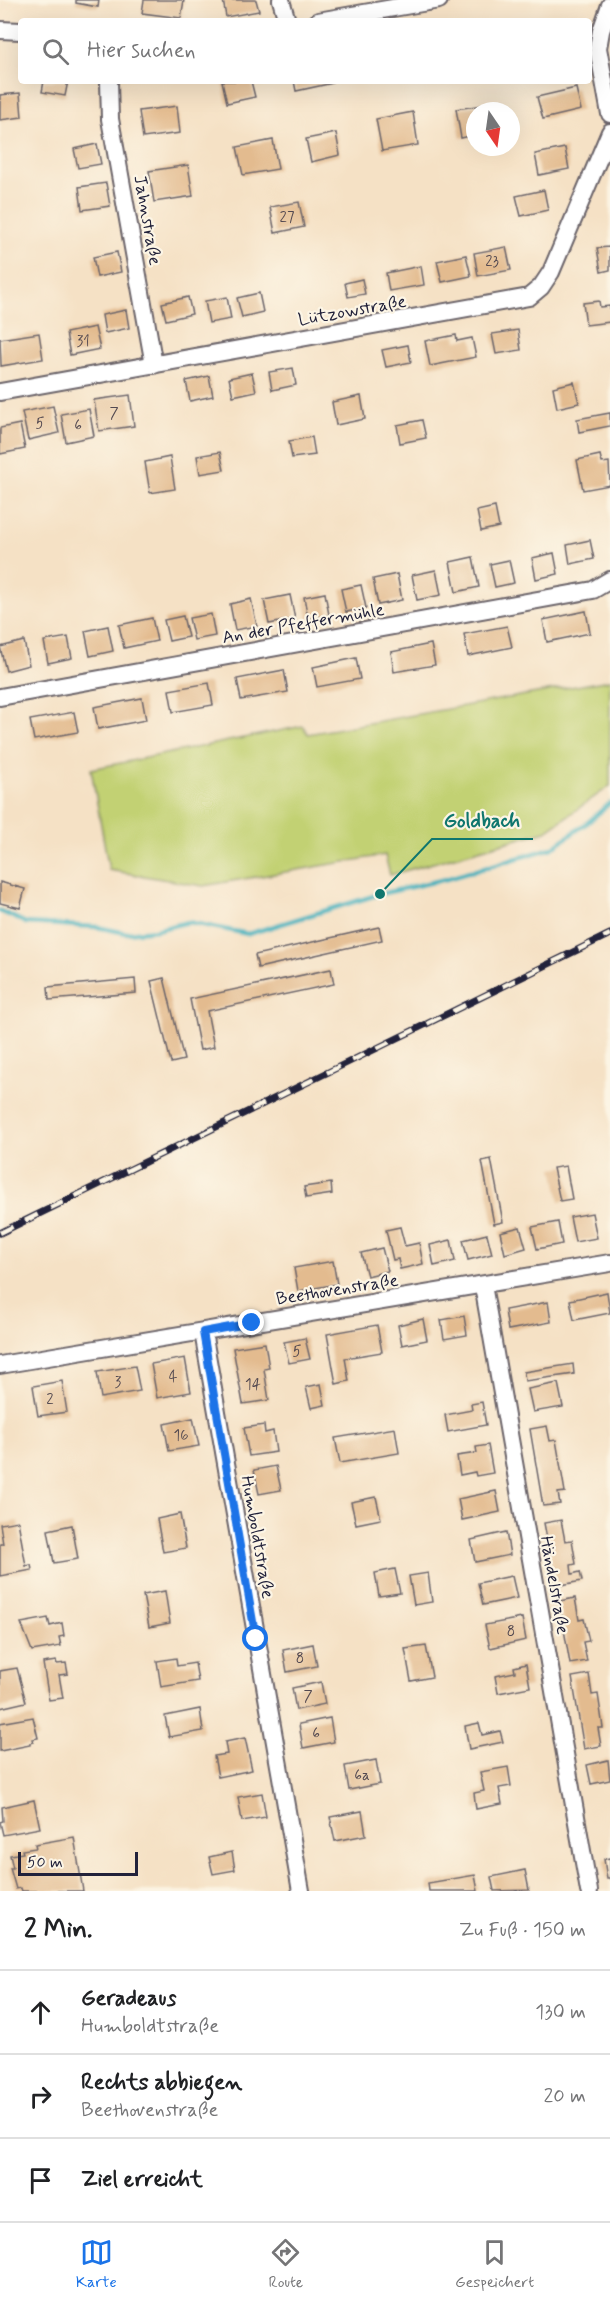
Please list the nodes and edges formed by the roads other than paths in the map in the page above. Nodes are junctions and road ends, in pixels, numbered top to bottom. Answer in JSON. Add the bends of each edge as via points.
{"nodes":[{"id":1,"x":281,"y":0,"type":"edge"},
{"id":2,"x":439,"y":0,"type":"edge"},
{"id":3,"x":610,"y":5,"type":"edge"},
{"id":4,"x":286,"y":18,"type":"edge"},
{"id":5,"x":335,"y":18,"type":"edge"},
{"id":6,"x":0,"y":30,"type":"edge"},
{"id":7,"x":18,"y":31,"type":"edge"},
{"id":8,"x":109,"y":84,"type":"edge"},
{"id":9,"x":610,"y":114,"type":"edge"},
{"id":10,"x":610,"y":132,"type":"edge"},
{"id":11,"x":154,"y":365,"type":"junction"},
{"id":12,"x":0,"y":392,"type":"edge"},
{"id":13,"x":610,"y":580,"type":"edge"},
{"id":14,"x":0,"y":698,"type":"edge"},
{"id":15,"x":610,"y":1263,"type":"edge"},
{"id":16,"x":483,"y":1285,"type":"junction"},
{"id":17,"x":203,"y":1332,"type":"junction"},
{"id":18,"x":0,"y":1365,"type":"edge"},
{"id":19,"x":301,"y":1891,"type":"edge"},
{"id":20,"x":590,"y":1891,"type":"edge"}],
"edges":[{"from":1,"to":4,"type":"street"},
{"from":2,"to":5,"type":"street"},
{"from":3,"to":9,"type":"street","via":[[598,48]]},
{"from":6,"to":7,"type":"street"},
{"from":8,"to":11,"type":"street","name":"Jahnstraße","via":[[110,119]]},
{"from":10,"to":11,"type":"street","name":"Lützowstraße","via":[[551,272],[542,287],[529,297]]},
{"from":11,"to":12,"type":"street","name":"Lützowstraße"},
{"from":13,"to":14,"type":"street","name":"An der Pfeffermühle","via":[[593,590]]},
{"from":15,"to":16,"type":"street","name":"Beethovenstraße"},
{"from":16,"to":17,"type":"street","name":"Beethovenstraße"},
{"from":16,"to":20,"type":"street","name":"Händelstraße"},
{"from":17,"to":18,"type":"street","name":"Beethovenstraße"},
{"from":17,"to":19,"type":"street","name":"Humboldtstraße"}]}
